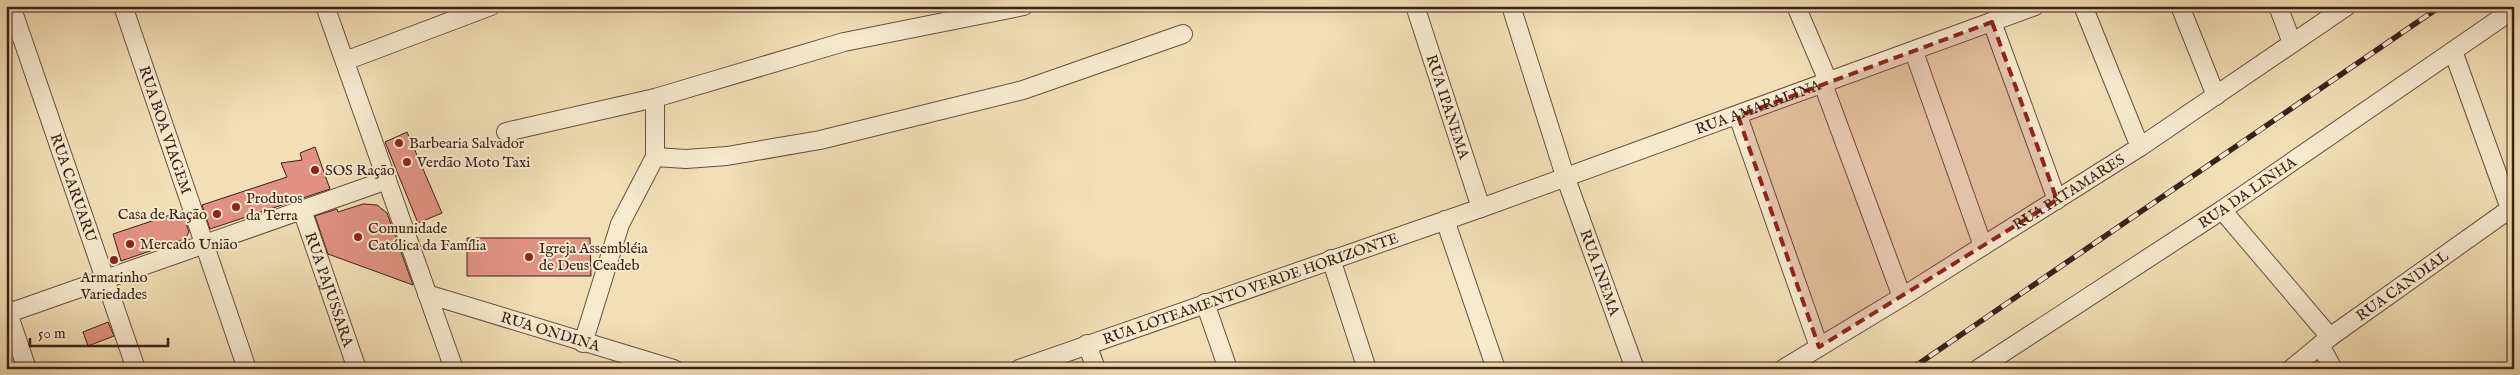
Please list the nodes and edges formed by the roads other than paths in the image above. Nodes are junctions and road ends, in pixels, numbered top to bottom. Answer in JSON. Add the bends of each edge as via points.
{"nodes":[{"id":1,"x":11,"y":6,"type":"edge"},
{"id":2,"x":123,"y":6,"type":"edge"},
{"id":3,"x":324,"y":6,"type":"edge"},
{"id":4,"x":491,"y":6,"type":"edge"},
{"id":5,"x":1024,"y":6,"type":"edge"},
{"id":6,"x":1415,"y":6,"type":"edge"},
{"id":7,"x":1511,"y":6,"type":"edge"},
{"id":8,"x":1796,"y":6,"type":"edge"},
{"id":9,"x":2035,"y":6,"type":"edge"},
{"id":10,"x":2083,"y":6,"type":"edge"},
{"id":11,"x":2180,"y":6,"type":"edge"},
{"id":12,"x":2278,"y":6,"type":"edge"},
{"id":13,"x":2347,"y":6,"type":"edge"},
{"id":14,"x":2514,"y":9,"type":"edge"},
{"id":15,"x":1992,"y":22,"type":"junction"},
{"id":16,"x":1183,"y":34,"type":"dead end"},
{"id":17,"x":2292,"y":43,"type":"junction"},
{"id":18,"x":2453,"y":51,"type":"junction"},
{"id":19,"x":1914,"y":52,"type":"junction"},
{"id":20,"x":345,"y":61,"type":"junction"},
{"id":21,"x":1826,"y":83,"type":"junction"},
{"id":22,"x":2216,"y":96,"type":"junction"},
{"id":23,"x":655,"y":98,"type":"junction"},
{"id":24,"x":1738,"y":116,"type":"junction"},
{"id":25,"x":506,"y":132,"type":"dead end"},
{"id":26,"x":2140,"y":147,"type":"junction"},
{"id":27,"x":655,"y":157,"type":"junction"},
{"id":28,"x":1566,"y":176,"type":"junction"},
{"id":29,"x":387,"y":180,"type":"junction"},
{"id":30,"x":2057,"y":200,"type":"junction"},
{"id":31,"x":1481,"y":208,"type":"junction"},
{"id":32,"x":302,"y":210,"type":"junction"},
{"id":33,"x":2222,"y":210,"type":"junction"},
{"id":34,"x":2512,"y":211,"type":"edge"},
{"id":35,"x":1445,"y":220,"type":"junction"},
{"id":36,"x":205,"y":244,"type":"junction"},
{"id":37,"x":1983,"y":246,"type":"junction"},
{"id":38,"x":1331,"y":259,"type":"junction"},
{"id":39,"x":105,"y":279,"type":"junction"},
{"id":40,"x":426,"y":294,"type":"junction"},
{"id":41,"x":1902,"y":297,"type":"junction"},
{"id":42,"x":1206,"y":303,"type":"junction"},
{"id":43,"x":7,"y":311,"type":"edge"},
{"id":44,"x":2325,"y":341,"type":"junction"},
{"id":45,"x":584,"y":342,"type":"junction"},
{"id":46,"x":1087,"y":344,"type":"junction"},
{"id":47,"x":1819,"y":347,"type":"junction"},
{"id":48,"x":27,"y":369,"type":"edge"},
{"id":49,"x":136,"y":369,"type":"edge"},
{"id":50,"x":248,"y":369,"type":"edge"},
{"id":51,"x":357,"y":369,"type":"edge"},
{"id":52,"x":454,"y":369,"type":"edge"},
{"id":53,"x":674,"y":369,"type":"edge"},
{"id":54,"x":1019,"y":369,"type":"edge"},
{"id":55,"x":1096,"y":369,"type":"edge"},
{"id":56,"x":1228,"y":369,"type":"edge"},
{"id":57,"x":1367,"y":369,"type":"edge"},
{"id":58,"x":1496,"y":369,"type":"edge"},
{"id":59,"x":1635,"y":369,"type":"edge"},
{"id":60,"x":1783,"y":369,"type":"edge"},
{"id":61,"x":1978,"y":369,"type":"edge"},
{"id":62,"x":2291,"y":369,"type":"edge"},
{"id":63,"x":2333,"y":369,"type":"edge"}],
"edges":[{"from":1,"to":39,"type":"street","name":"RUA CARUARU"},
{"from":2,"to":36,"type":"street","name":"RUA BOA VIAGEM"},
{"from":3,"to":20,"type":"street"},
{"from":4,"to":20,"type":"street"},
{"from":5,"to":23,"type":"street","via":[[844,42]]},
{"from":6,"to":31,"type":"street","name":"RUA IPANEMA"},
{"from":7,"to":28,"type":"street","name":"RUA INEMA"},
{"from":8,"to":21,"type":"street"},
{"from":9,"to":15,"type":"street","name":"RUA AMARALINA"},
{"from":10,"to":26,"type":"street"},
{"from":11,"to":22,"type":"street"},
{"from":12,"to":17,"type":"street"},
{"from":13,"to":17,"type":"street","name":"RUA PATAMARES"},
{"from":14,"to":18,"type":"street","name":"RUA DA LINHA"},
{"from":15,"to":19,"type":"street","name":"RUA AMARALINA"},
{"from":15,"to":30,"type":"street"},
{"from":16,"to":27,"type":"street","via":[[1023,90],[820,140],[727,156]]},
{"from":17,"to":22,"type":"street","name":"RUA PATAMARES"},
{"from":18,"to":33,"type":"street","name":"RUA DA LINHA"},
{"from":18,"to":34,"type":"street"},
{"from":19,"to":21,"type":"street","name":"RUA AMARALINA"},
{"from":19,"to":37,"type":"street"},
{"from":20,"to":29,"type":"street"},
{"from":21,"to":24,"type":"street","name":"RUA AMARALINA"},
{"from":21,"to":41,"type":"street"},
{"from":22,"to":26,"type":"street","name":"RUA PATAMARES"},
{"from":23,"to":25,"type":"street"},
{"from":23,"to":27,"type":"street"},
{"from":24,"to":28,"type":"street","name":"RUA AMARALINA"},
{"from":24,"to":47,"type":"street"},
{"from":26,"to":30,"type":"street","name":"RUA PATAMARES"},
{"from":27,"to":45,"type":"street","via":[[620,224]]},
{"from":28,"to":31,"type":"street","name":"RUA AMARALINA"},
{"from":28,"to":59,"type":"street","name":"RUA INEMA"},
{"from":29,"to":32,"type":"street"},
{"from":29,"to":40,"type":"street"},
{"from":30,"to":37,"type":"street","name":"RUA PATAMARES"},
{"from":31,"to":35,"type":"street","name":"RUA LOTEAMENTO VERDE HORIZONTE"},
{"from":32,"to":36,"type":"street"},
{"from":32,"to":51,"type":"street","name":"RUA PAJUSSARA"},
{"from":33,"to":44,"type":"street"},
{"from":33,"to":61,"type":"street","name":"RUA DA LINHA"},
{"from":34,"to":44,"type":"street","name":"RUA CANDIAL"},
{"from":35,"to":38,"type":"street","name":"RUA LOTEAMENTO VERDE HORIZONTE"},
{"from":35,"to":58,"type":"street"},
{"from":36,"to":39,"type":"street"},
{"from":36,"to":50,"type":"street","name":"RUA BOA VIAGEM"},
{"from":37,"to":41,"type":"street","name":"RUA PATAMARES"},
{"from":38,"to":42,"type":"street","name":"RUA LOTEAMENTO VERDE HORIZONTE"},
{"from":38,"to":57,"type":"street"},
{"from":39,"to":43,"type":"street"},
{"from":39,"to":49,"type":"street","name":"RUA CARUARU"},
{"from":40,"to":45,"type":"street","name":"RUA ONDINA"},
{"from":40,"to":52,"type":"street"},
{"from":41,"to":47,"type":"street","name":"RUA PATAMARES"},
{"from":42,"to":46,"type":"street","name":"RUA LOTEAMENTO VERDE HORIZONTE"},
{"from":42,"to":56,"type":"street"},
{"from":43,"to":48,"type":"street"},
{"from":44,"to":62,"type":"street","name":"RUA CANDIAL"},
{"from":44,"to":63,"type":"street"},
{"from":45,"to":53,"type":"street","name":"RUA ONDINA"},
{"from":46,"to":54,"type":"street","name":"RUA LOTEAMENTO VERDE HORIZONTE"},
{"from":46,"to":55,"type":"street"},
{"from":47,"to":60,"type":"street","name":"RUA PATAMARES"}]}
